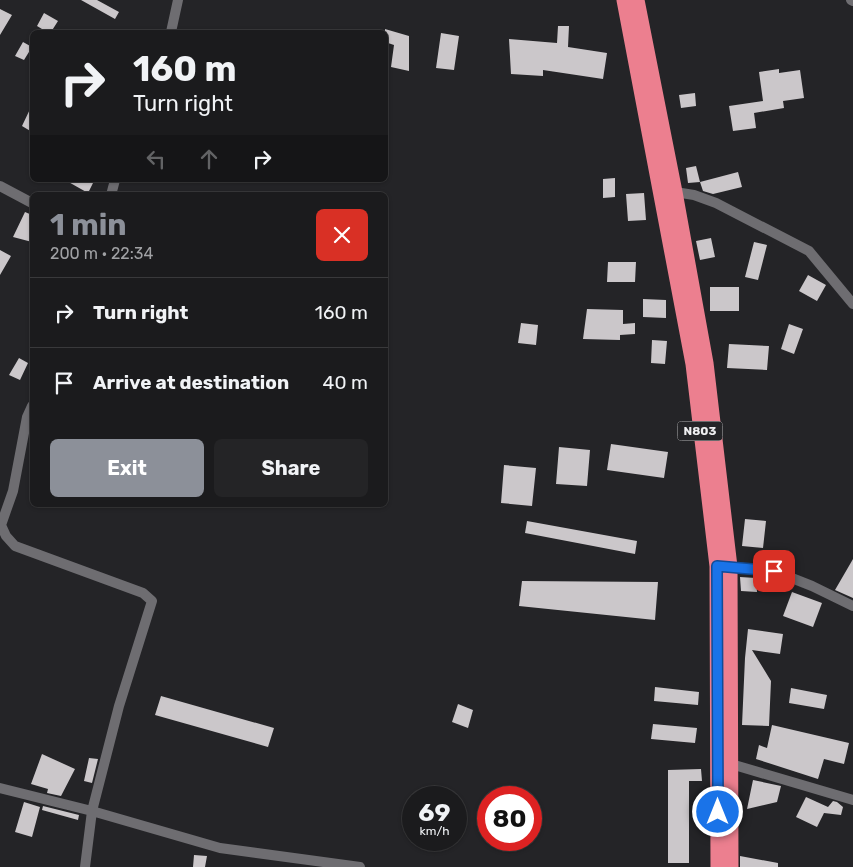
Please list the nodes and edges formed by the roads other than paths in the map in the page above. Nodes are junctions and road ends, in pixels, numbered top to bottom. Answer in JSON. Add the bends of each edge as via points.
{"nodes":[{"id":1,"x":178,"y":0,"type":"edge"},
{"id":2,"x":624,"y":0,"type":"edge"},
{"id":3,"x":637,"y":0,"type":"edge"},
{"id":4,"x":171,"y":30,"type":"edge"},
{"id":5,"x":647,"y":86,"type":"junction"},
{"id":6,"x":0,"y":186,"type":"edge"},
{"id":7,"x":675,"y":192,"type":"junction"},
{"id":8,"x":30,"y":202,"type":"edge"},
{"id":9,"x":853,"y":304,"type":"edge"},
{"id":10,"x":700,"y":364,"type":"junction"},
{"id":11,"x":30,"y":410,"type":"edge"},
{"id":12,"x":723,"y":566,"type":"junction"},
{"id":13,"x":853,"y":606,"type":"edge"},
{"id":14,"x":724,"y":665,"type":"junction"},
{"id":15,"x":731,"y":764,"type":"junction"},
{"id":16,"x":0,"y":788,"type":"edge"},
{"id":17,"x":853,"y":800,"type":"edge"},
{"id":18,"x":92,"y":811,"type":"junction"},
{"id":19,"x":85,"y":867,"type":"edge"},
{"id":20,"x":360,"y":867,"type":"edge"},
{"id":21,"x":718,"y":867,"type":"edge"},
{"id":22,"x":731,"y":867,"type":"edge"}],
"edges":[{"from":1,"to":4,"type":"street"},
{"from":2,"to":5,"type":"highway","number":"N803"},
{"from":3,"to":5,"type":"highway","number":"N803"},
{"from":5,"to":7,"type":"highway","number":"N803"},
{"from":5,"to":10,"type":"highway","number":"N803"},
{"from":6,"to":8,"type":"street"},
{"from":7,"to":9,"type":"street","via":[[716,203],[809,251]]},
{"from":7,"to":10,"type":"highway","number":"N803"},
{"from":10,"to":12,"type":"highway","number":"N803"},
{"from":11,"to":18,"type":"street","via":[[14,491],[1,525],[6,536],[15,546],[143,593],[152,601],[119,706]]},
{"from":12,"to":13,"type":"street","via":[[774,571]]},
{"from":12,"to":14,"type":"highway","number":"N803"},
{"from":14,"to":15,"type":"highway","number":"N803"},
{"from":14,"to":21,"type":"highway","number":"N803"},
{"from":15,"to":17,"type":"street"},
{"from":15,"to":22,"type":"highway","number":"N803"},
{"from":16,"to":18,"type":"street"},
{"from":18,"to":19,"type":"street"},
{"from":18,"to":20,"type":"street","via":[[220,848]]}]}
